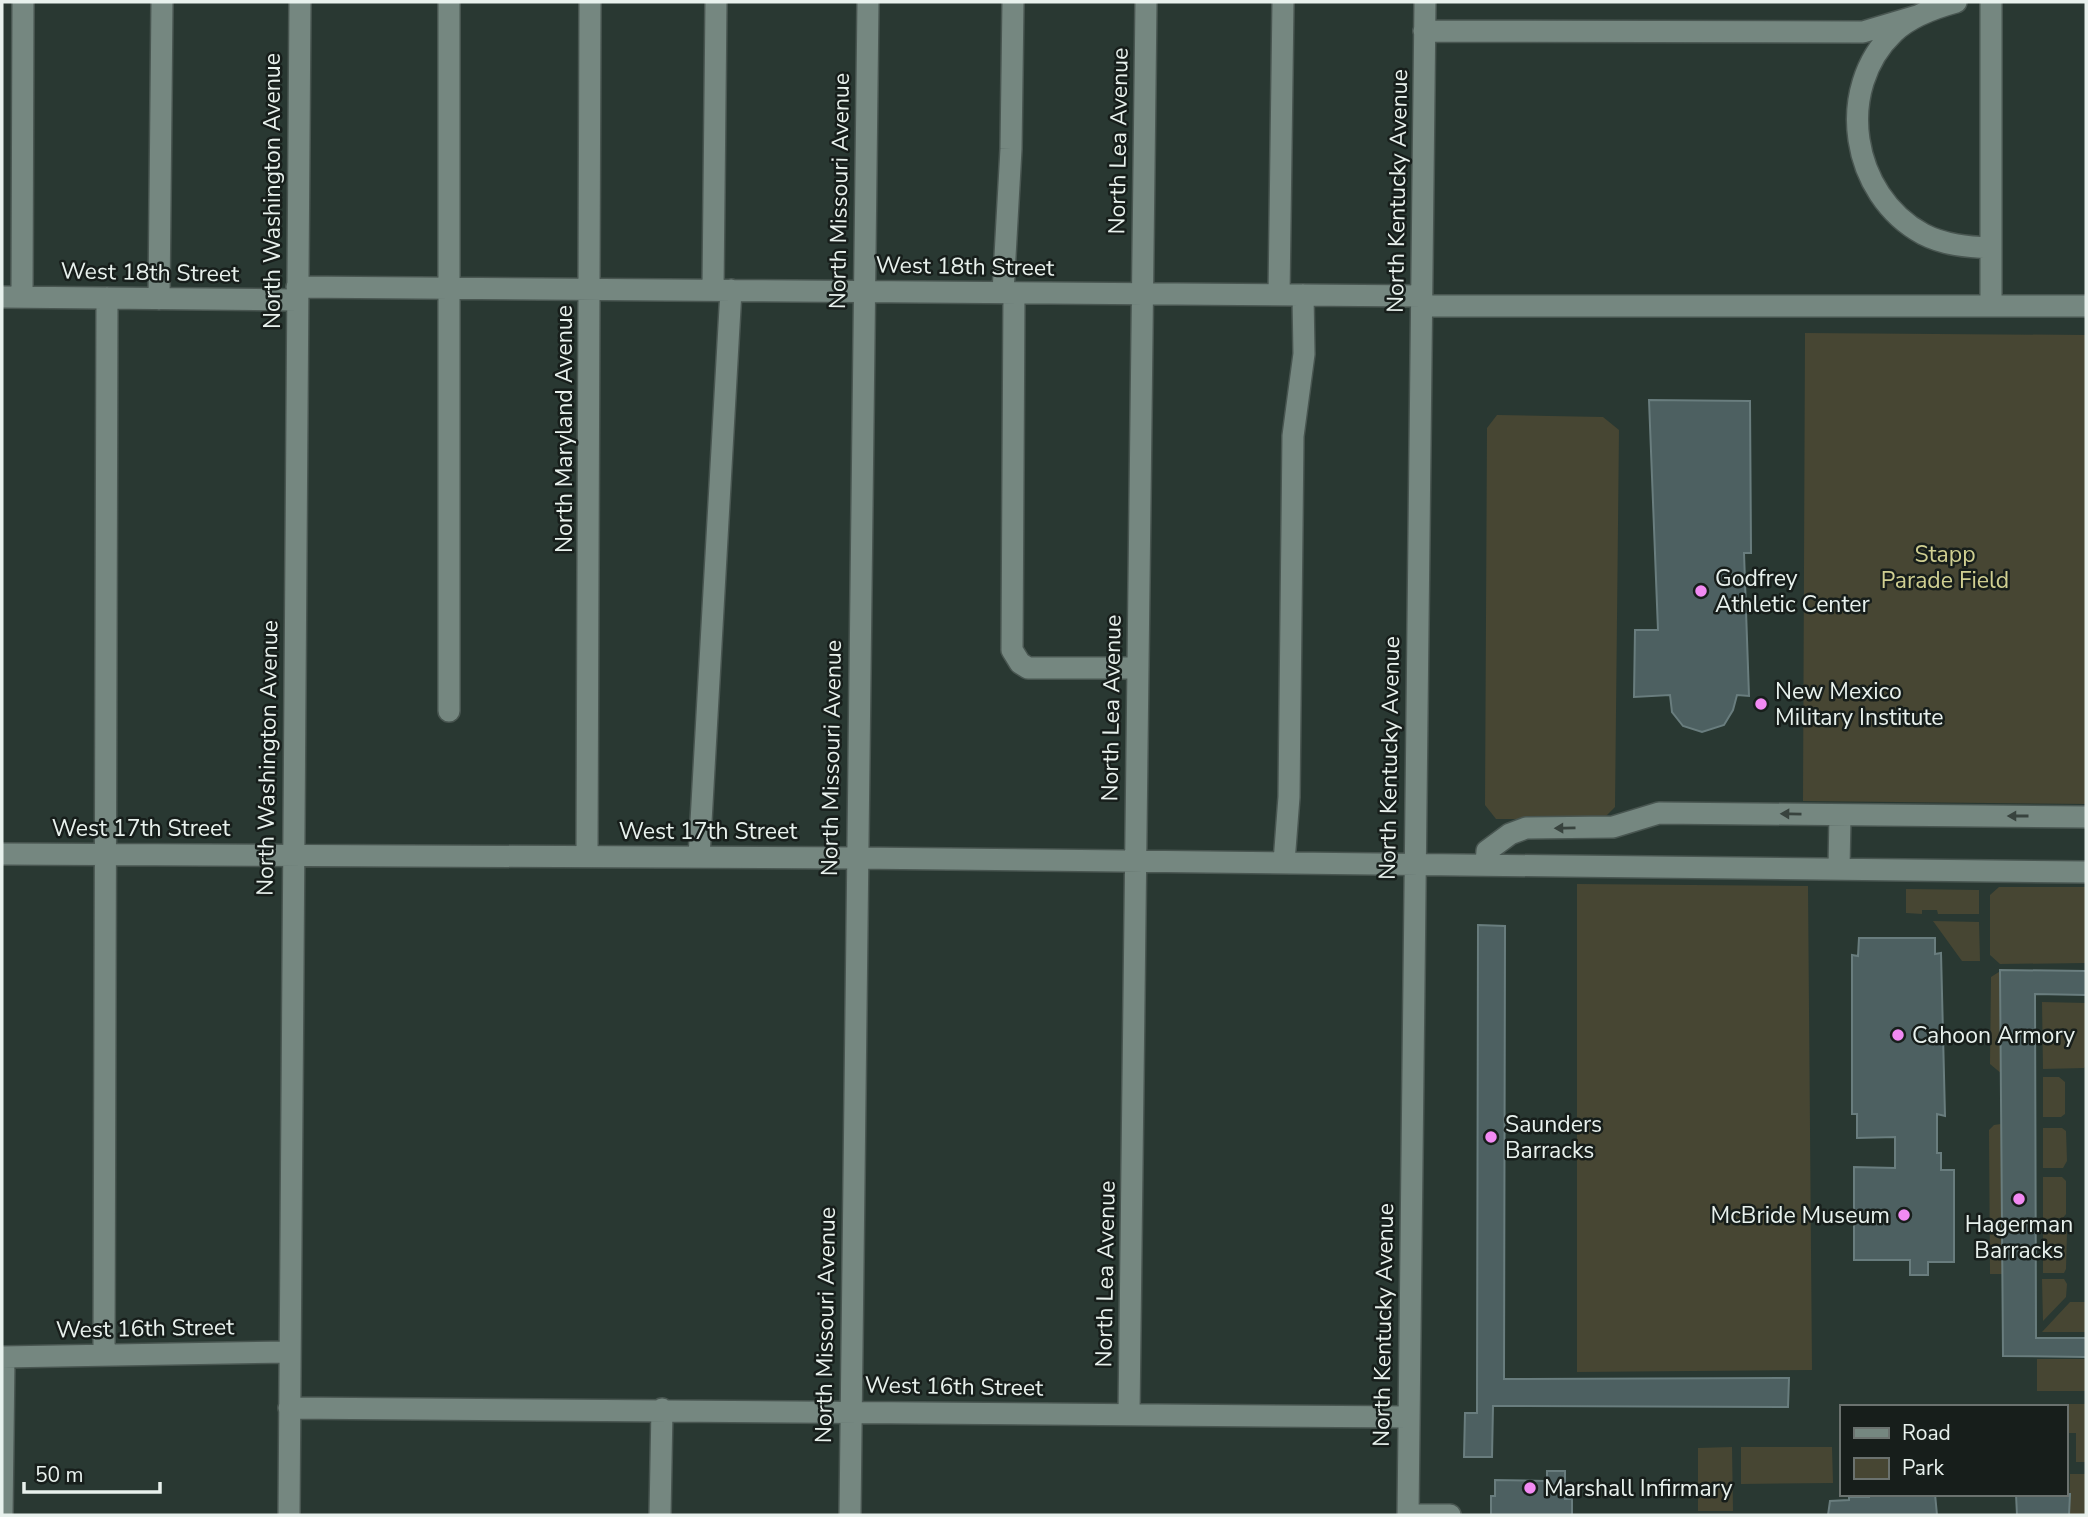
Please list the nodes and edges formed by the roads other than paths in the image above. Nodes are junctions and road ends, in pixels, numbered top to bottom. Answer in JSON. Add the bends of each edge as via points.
{"nodes":[{"id":1,"x":23,"y":2,"type":"edge"},
{"id":2,"x":163,"y":2,"type":"edge"},
{"id":3,"x":300,"y":2,"type":"edge"},
{"id":4,"x":449,"y":2,"type":"edge"},
{"id":5,"x":590,"y":2,"type":"edge"},
{"id":6,"x":716,"y":2,"type":"edge"},
{"id":7,"x":868,"y":2,"type":"edge"},
{"id":8,"x":1013,"y":2,"type":"edge"},
{"id":9,"x":1146,"y":2,"type":"edge"},
{"id":10,"x":1283,"y":2,"type":"edge"},
{"id":11,"x":1424,"y":2,"type":"edge"},
{"id":12,"x":1956,"y":2,"type":"edge"},
{"id":13,"x":1991,"y":2,"type":"edge"},
{"id":14,"x":1917,"y":16,"type":"junction"},
{"id":15,"x":1424,"y":31,"type":"junction"},
{"id":16,"x":1863,"y":32,"type":"junction"},
{"id":17,"x":1881,"y":47,"type":"junction"},
{"id":18,"x":1991,"y":248,"type":"junction"},
{"id":19,"x":448,"y":288,"type":"junction"},
{"id":20,"x":591,"y":288,"type":"junction"},
{"id":21,"x":722,"y":289,"type":"junction"},
{"id":22,"x":864,"y":291,"type":"junction"},
{"id":23,"x":297,"y":293,"type":"junction"},
{"id":24,"x":1009,"y":293,"type":"junction"},
{"id":25,"x":1142,"y":294,"type":"junction"},
{"id":26,"x":1279,"y":295,"type":"junction"},
{"id":27,"x":1303,"y":295,"type":"junction"},
{"id":28,"x":12,"y":297,"type":"edge"},
{"id":29,"x":107,"y":298,"type":"junction"},
{"id":30,"x":159,"y":299,"type":"junction"},
{"id":31,"x":1422,"y":301,"type":"junction"},
{"id":32,"x":1991,"y":306,"type":"junction"},
{"id":33,"x":2086,"y":306,"type":"edge"},
{"id":34,"x":1138,"y":668,"type":"junction"},
{"id":35,"x":449,"y":711,"type":"dead end"},
{"id":36,"x":1840,"y":815,"type":"junction"},
{"id":37,"x":2086,"y":817,"type":"edge"},
{"id":38,"x":2,"y":854,"type":"edge"},
{"id":39,"x":104,"y":854,"type":"junction"},
{"id":40,"x":292,"y":854,"type":"junction"},
{"id":41,"x":587,"y":856,"type":"junction"},
{"id":42,"x":699,"y":857,"type":"junction"},
{"id":43,"x":856,"y":858,"type":"junction"},
{"id":44,"x":1136,"y":862,"type":"junction"},
{"id":45,"x":1284,"y":862,"type":"junction"},
{"id":46,"x":1414,"y":863,"type":"junction"},
{"id":47,"x":1486,"y":864,"type":"junction"},
{"id":48,"x":1839,"y":869,"type":"junction"},
{"id":49,"x":2086,"y":872,"type":"edge"},
{"id":50,"x":288,"y":1352,"type":"junction"},
{"id":51,"x":104,"y":1355,"type":"junction"},
{"id":52,"x":3,"y":1357,"type":"edge"},
{"id":53,"x":289,"y":1408,"type":"junction"},
{"id":54,"x":662,"y":1409,"type":"junction"},
{"id":55,"x":851,"y":1411,"type":"junction"},
{"id":56,"x":1129,"y":1414,"type":"junction"},
{"id":57,"x":1408,"y":1417,"type":"junction"},
{"id":58,"x":2,"y":1515,"type":"edge"},
{"id":59,"x":289,"y":1515,"type":"edge"},
{"id":60,"x":660,"y":1515,"type":"edge"},
{"id":61,"x":850,"y":1515,"type":"edge"},
{"id":62,"x":1408,"y":1515,"type":"edge"},
{"id":63,"x":1450,"y":1515,"type":"edge"}],
"edges":[{"from":1,"to":28,"type":"street"},
{"from":2,"to":30,"type":"street"},
{"from":3,"to":23,"type":"street","name":"North Washington Avenue"},
{"from":4,"to":19,"type":"street"},
{"from":5,"to":20,"type":"street","name":"North Maryland Avenue"},
{"from":6,"to":21,"type":"street"},
{"from":7,"to":22,"type":"street","name":"North Missouri Avenue"},
{"from":8,"to":24,"type":"street"},
{"from":9,"to":25,"type":"street","name":"North Lea Avenue"},
{"from":10,"to":26,"type":"street"},
{"from":11,"to":15,"type":"street","name":"North Kentucky Avenue"},
{"from":12,"to":14,"type":"street"},
{"from":13,"to":18,"type":"street"},
{"from":14,"to":16,"type":"street"},
{"from":14,"to":17,"type":"street"},
{"from":15,"to":16,"type":"street"},
{"from":15,"to":31,"type":"street","name":"North Kentucky Avenue"},
{"from":16,"to":17,"type":"street"},
{"from":17,"to":18,"type":"street","via":[[1869,69],[1857,116],[1863,161],[1874,184],[1889,205],[1924,234],[1969,247]]},
{"from":18,"to":32,"type":"street"},
{"from":19,"to":20,"type":"street","name":"West 18th Street"},
{"from":19,"to":23,"type":"street","name":"West 18th Street"},
{"from":19,"to":35,"type":"street"},
{"from":20,"to":21,"type":"street","name":"West 18th Street"},
{"from":20,"to":41,"type":"street","name":"North Maryland Avenue"},
{"from":21,"to":22,"type":"street","name":"West 18th Street"},
{"from":21,"to":42,"type":"street","via":[[712,668]]},
{"from":22,"to":24,"type":"street","name":"West 18th Street"},
{"from":22,"to":43,"type":"street","name":"North Missouri Avenue"},
{"from":23,"to":30,"type":"street","name":"West 18th Street"},
{"from":23,"to":40,"type":"street","name":"North Washington Avenue"},
{"from":24,"to":25,"type":"street","name":"West 18th Street"},
{"from":24,"to":34,"type":"street","via":[[1012,650],[1028,668]]},
{"from":25,"to":26,"type":"street","name":"West 18th Street"},
{"from":25,"to":34,"type":"street","name":"North Lea Avenue"},
{"from":26,"to":27,"type":"street","name":"West 18th Street"},
{"from":27,"to":31,"type":"street","name":"West 18th Street"},
{"from":27,"to":45,"type":"street","via":[[1304,354],[1293,436],[1289,797]]},
{"from":28,"to":29,"type":"street","name":"West 18th Street"},
{"from":29,"to":30,"type":"street","name":"West 18th Street"},
{"from":29,"to":39,"type":"street"},
{"from":31,"to":32,"type":"street","name":"West 18th Street"},
{"from":31,"to":46,"type":"street","name":"North Kentucky Avenue"},
{"from":32,"to":33,"type":"street","name":"West 18th Street"},
{"from":34,"to":44,"type":"street","name":"North Lea Avenue"},
{"from":37,"to":36,"type":"street","one_way":true},
{"from":36,"to":47,"type":"street","one_way":true,"via":[[1659,813],[1613,827],[1526,828],[1487,850]]},
{"from":36,"to":48,"type":"street"},
{"from":38,"to":39,"type":"street","name":"West 17th Street"},
{"from":39,"to":40,"type":"street","name":"West 17th Street"},
{"from":39,"to":51,"type":"street"},
{"from":40,"to":41,"type":"street","name":"West 17th Street"},
{"from":40,"to":50,"type":"street","name":"North Washington Avenue"},
{"from":41,"to":42,"type":"street","name":"West 17th Street"},
{"from":42,"to":43,"type":"street","name":"West 17th Street"},
{"from":43,"to":44,"type":"street","name":"West 17th Street"},
{"from":43,"to":55,"type":"street","name":"North Missouri Avenue"},
{"from":44,"to":45,"type":"street","name":"West 17th Street"},
{"from":44,"to":56,"type":"street","name":"North Lea Avenue"},
{"from":45,"to":46,"type":"street","name":"West 17th Street"},
{"from":46,"to":47,"type":"street","name":"West 17th Street"},
{"from":46,"to":57,"type":"street","name":"North Kentucky Avenue"},
{"from":47,"to":48,"type":"street","name":"West 17th Street"},
{"from":48,"to":49,"type":"street","name":"West 17th Street"},
{"from":50,"to":51,"type":"street","name":"West 16th Street"},
{"from":50,"to":53,"type":"street","name":"North Washington Avenue"},
{"from":51,"to":52,"type":"street","name":"West 16th Street"},
{"from":52,"to":58,"type":"street"},
{"from":53,"to":54,"type":"street","name":"West 16th Street"},
{"from":53,"to":59,"type":"street","name":"North Washington Avenue"},
{"from":54,"to":55,"type":"street","name":"West 16th Street"},
{"from":54,"to":60,"type":"street"},
{"from":55,"to":56,"type":"street","name":"West 16th Street"},
{"from":55,"to":61,"type":"street","name":"North Missouri Avenue"},
{"from":56,"to":57,"type":"street","name":"West 16th Street"},
{"from":57,"to":62,"type":"street","name":"North Kentucky Avenue"},
{"from":62,"to":63,"type":"street"}]}
